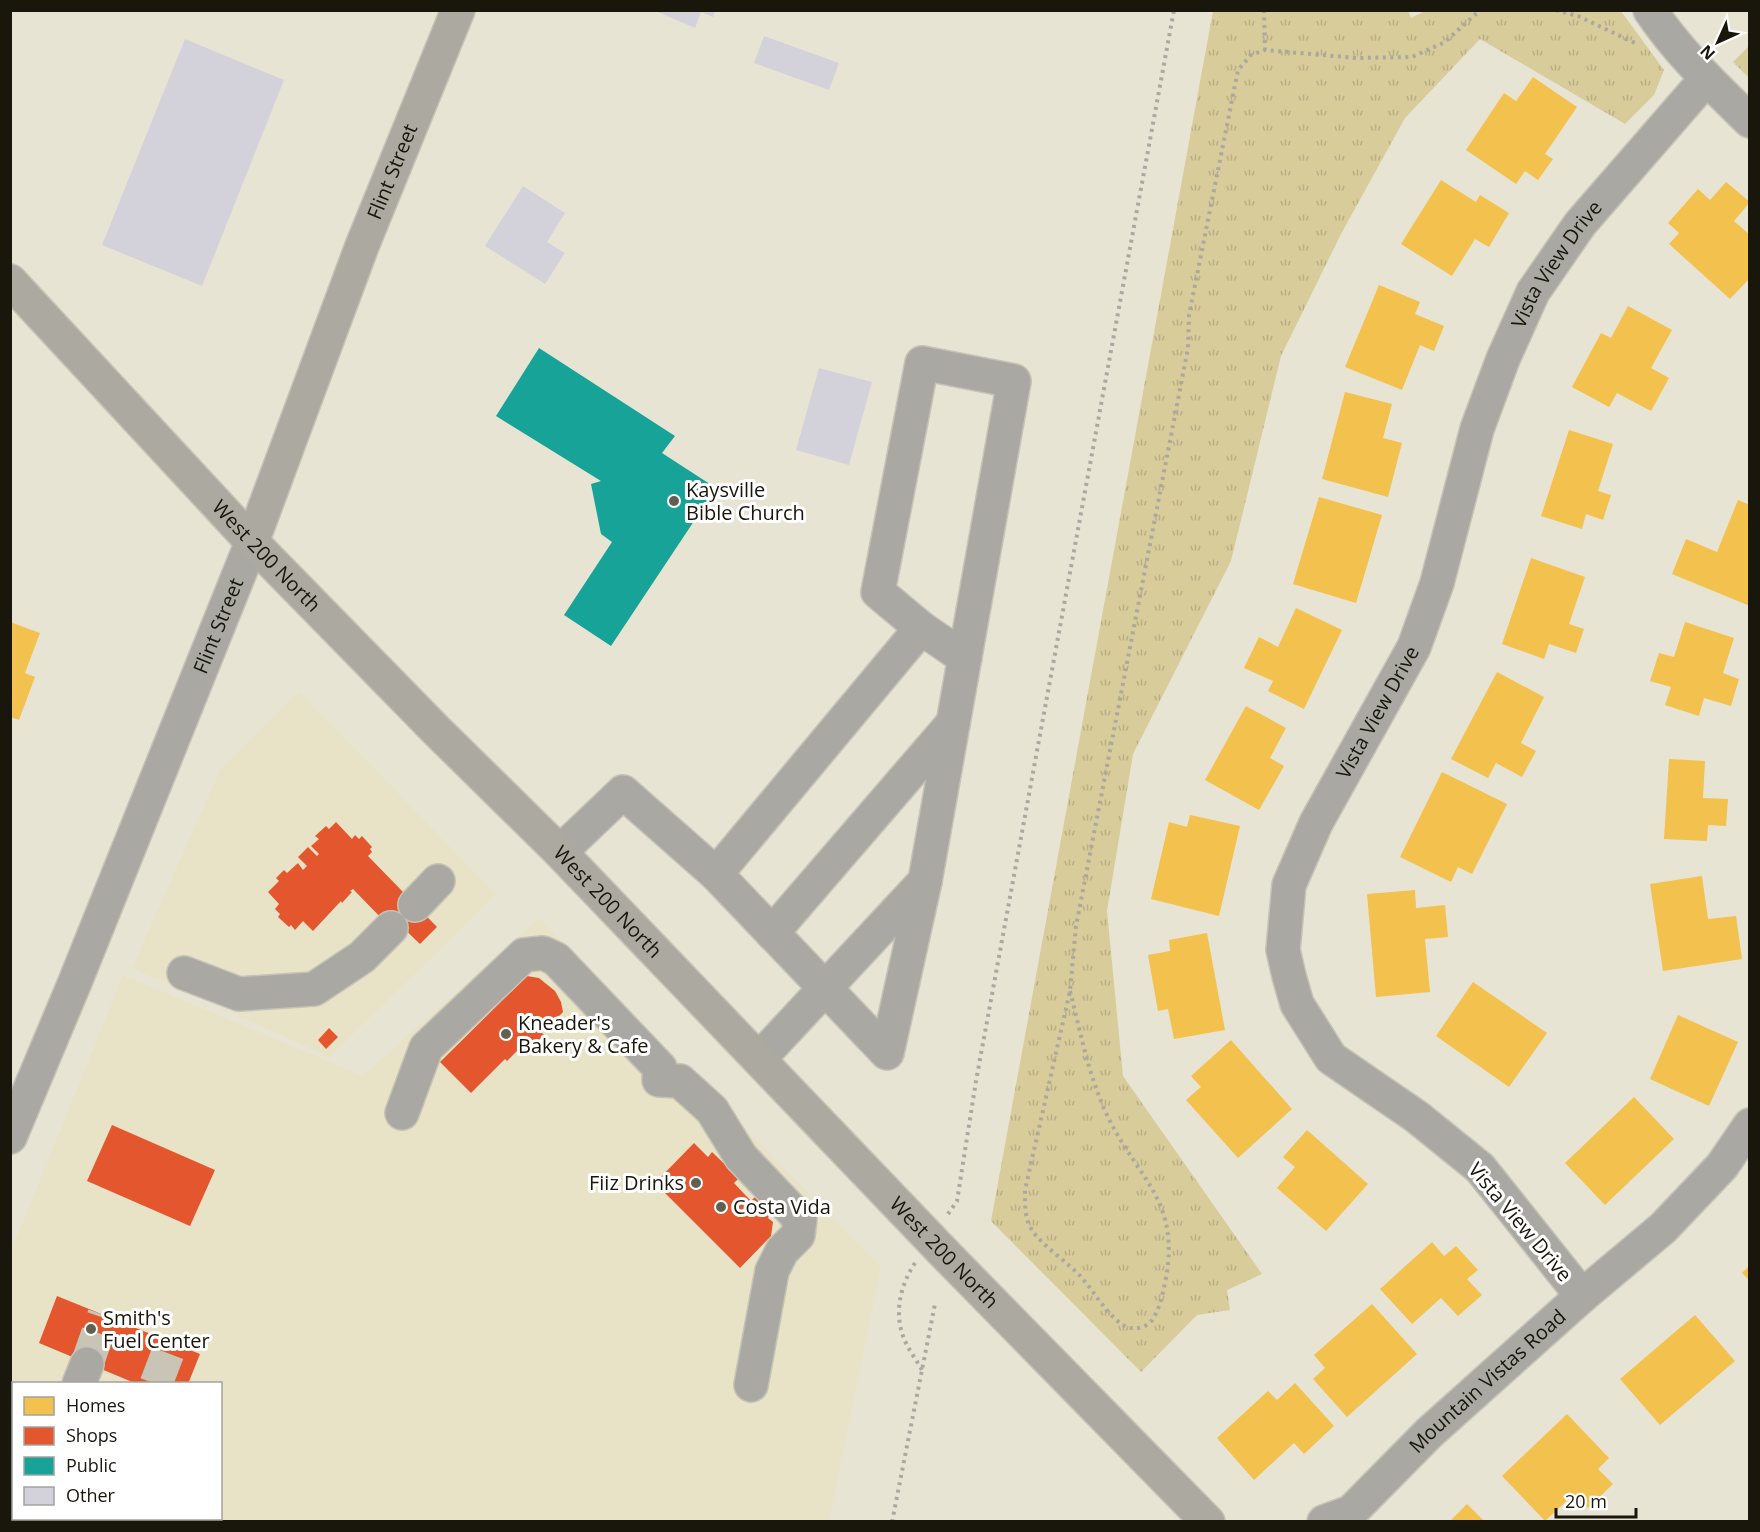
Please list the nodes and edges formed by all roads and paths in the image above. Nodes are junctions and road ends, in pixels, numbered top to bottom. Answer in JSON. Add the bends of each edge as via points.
{"nodes":[{"id":1,"x":458,"y":10,"type":"edge"},
{"id":2,"x":1174,"y":10,"type":"edge"},
{"id":3,"x":1264,"y":10,"type":"edge"},
{"id":4,"x":1480,"y":10,"type":"edge"},
{"id":5,"x":1556,"y":10,"type":"edge"},
{"id":6,"x":1650,"y":10,"type":"edge"},
{"id":7,"x":1637,"y":45,"type":"dead end"},
{"id":8,"x":1265,"y":50,"type":"junction"},
{"id":9,"x":1706,"y":78,"type":"junction"},
{"id":10,"x":1749,"y":121,"type":"edge"},
{"id":11,"x":10,"y":281,"type":"edge"},
{"id":12,"x":252,"y":542,"type":"junction"},
{"id":13,"x":921,"y":628,"type":"junction"},
{"id":14,"x":964,"y":658,"type":"junction"},
{"id":15,"x":954,"y":722,"type":"junction"},
{"id":16,"x":560,"y":852,"type":"junction"},
{"id":17,"x":716,"y":874,"type":"junction"},
{"id":18,"x":438,"y":881,"type":"dead end"},
{"id":19,"x":925,"y":881,"type":"junction"},
{"id":20,"x":415,"y":905,"type":"dead end"},
{"id":21,"x":391,"y":928,"type":"dead end"},
{"id":22,"x":772,"y":933,"type":"junction"},
{"id":23,"x":184,"y":973,"type":"dead end"},
{"id":24,"x":825,"y":989,"type":"junction"},
{"id":25,"x":1070,"y":992,"type":"junction"},
{"id":26,"x":759,"y":1059,"type":"junction"},
{"id":27,"x":402,"y":1113,"type":"dead end"},
{"id":28,"x":1749,"y":1125,"type":"edge"},
{"id":29,"x":10,"y":1137,"type":"edge"},
{"id":30,"x":957,"y":1201,"type":"dead end"},
{"id":31,"x":907,"y":1275,"type":"dead end"},
{"id":32,"x":1582,"y":1296,"type":"junction"},
{"id":33,"x":935,"y":1304,"type":"dead end"},
{"id":34,"x":922,"y":1370,"type":"junction"},
{"id":35,"x":751,"y":1385,"type":"dead end"},
{"id":36,"x":1341,"y":1518,"type":"edge"},
{"id":37,"x":892,"y":1521,"type":"edge"},
{"id":38,"x":1208,"y":1521,"type":"edge"}],
"edges":[{"from":1,"to":12,"type":"main road","name":"Flint Street","via":[[362,246]]},
{"from":2,"to":30,"type":"path"},
{"from":3,"to":8,"type":"path"},
{"from":4,"to":8,"type":"path","via":[[1445,42],[1412,57],[1357,58]]},
{"from":5,"to":7,"type":"path","via":[[1578,16]]},
{"from":6,"to":9,"type":"street","via":[[1664,32]]},
{"from":8,"to":25,"type":"path","via":[[1251,55],[1238,70],[1076,926]]},
{"from":9,"to":10,"type":"street"},
{"from":9,"to":32,"type":"street","name":"Vista View Drive","via":[[1580,224],[1533,292],[1477,429],[1437,583],[1414,647],[1316,823],[1290,885],[1283,950],[1297,1004],[1331,1058],[1417,1117],[1480,1168]]},
{"from":11,"to":12,"type":"main road","name":"West 200 North"},
{"from":12,"to":16,"type":"main road","name":"West 200 North"},
{"from":12,"to":29,"type":"street","name":"Flint Street"},
{"from":13,"to":14,"type":"street"},
{"from":13,"to":14,"type":"street","via":[[878,592],[922,363],[1014,381]]},
{"from":13,"to":17,"type":"street"},
{"from":14,"to":15,"type":"street"},
{"from":15,"to":19,"type":"street"},
{"from":15,"to":22,"type":"street"},
{"from":16,"to":17,"type":"street","via":[[623,792]]},
{"from":16,"to":26,"type":"main road","name":"West 200 North"},
{"from":17,"to":22,"type":"street"},
{"from":18,"to":20,"type":"street"},
{"from":19,"to":24,"type":"street"},
{"from":19,"to":24,"type":"street","via":[[887,1053]]},
{"from":21,"to":23,"type":"street","via":[[362,957],[314,988],[239,994]]},
{"from":22,"to":24,"type":"street"},
{"from":24,"to":26,"type":"street"},
{"from":25,"to":25,"type":"path","via":[[1025,1190],[1026,1214],[1032,1231],[1081,1276],[1115,1318],[1128,1327],[1141,1328],[1153,1321],[1161,1304],[1169,1260],[1167,1227],[1159,1200],[1109,1118],[1094,1083]]},
{"from":26,"to":38,"type":"main road","name":"West 200 North"},
{"from":27,"to":35,"type":"street","via":[[426,1048],[524,955],[543,953],[556,959],[660,1068],[659,1080],[680,1081],[712,1110],[741,1157],[800,1219],[798,1235],[782,1251],[772,1271]]},
{"from":28,"to":32,"type":"street","name":"Mountain Vistas Road","via":[[1722,1166],[1663,1228]]},
{"from":31,"to":34,"type":"path","via":[[898,1305],[902,1336]]},
{"from":32,"to":36,"type":"street","name":"Mountain Vistas Road"},
{"from":33,"to":34,"type":"path"},
{"from":34,"to":37,"type":"path"}]}
